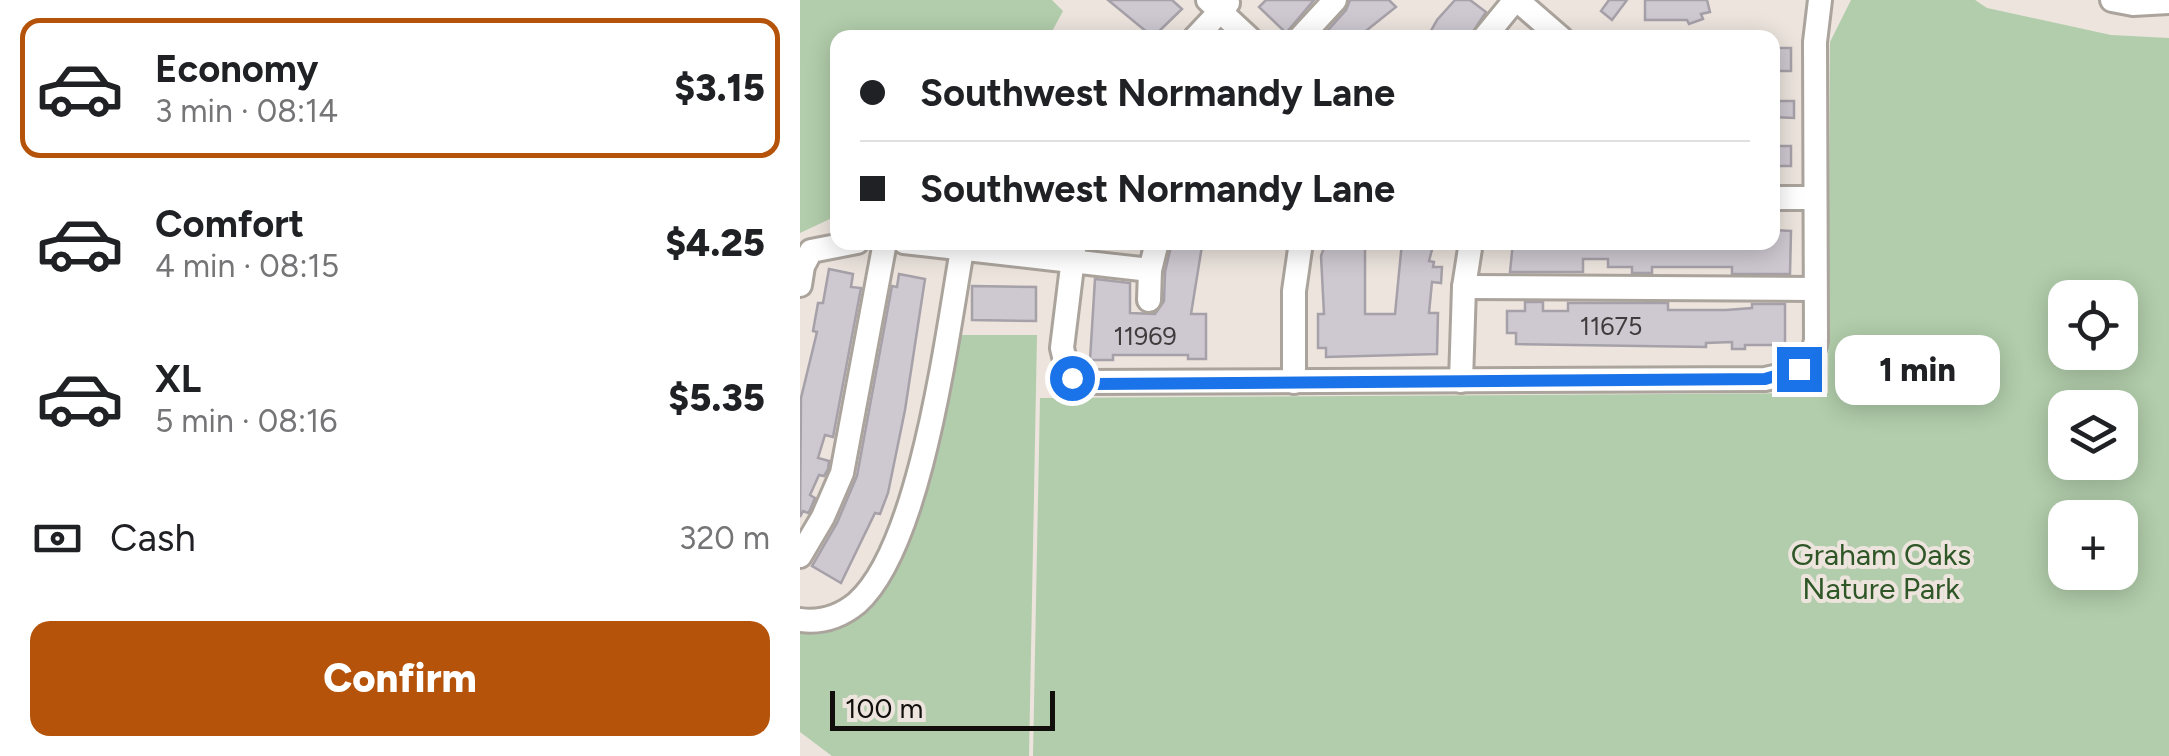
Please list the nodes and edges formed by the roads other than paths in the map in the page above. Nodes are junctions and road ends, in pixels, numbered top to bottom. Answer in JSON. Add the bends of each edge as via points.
{"nodes":[{"id":1,"x":1335,"y":0,"type":"edge"},
{"id":2,"x":1516,"y":0,"type":"edge"},
{"id":3,"x":1820,"y":0,"type":"edge"},
{"id":4,"x":2112,"y":0,"type":"edge"},
{"id":5,"x":2169,"y":2,"type":"edge"},
{"id":6,"x":1220,"y":4,"type":"edge"},
{"id":7,"x":1202,"y":30,"type":"edge"},
{"id":8,"x":1242,"y":30,"type":"edge"},
{"id":9,"x":1307,"y":30,"type":"edge"},
{"id":10,"x":1491,"y":30,"type":"edge"},
{"id":11,"x":1552,"y":30,"type":"edge"},
{"id":12,"x":1780,"y":198,"type":"edge"},
{"id":13,"x":1814,"y":198,"type":"junction"},
{"id":14,"x":830,"y":247,"type":"edge"},
{"id":15,"x":884,"y":250,"type":"edge"},
{"id":16,"x":962,"y":250,"type":"joint"},
{"id":17,"x":1155,"y":250,"type":"edge"},
{"id":18,"x":1299,"y":250,"type":"edge"},
{"id":19,"x":1471,"y":250,"type":"edge"},
{"id":20,"x":1073,"y":251,"type":"edge"},
{"id":21,"x":1150,"y":270,"type":"junction"},
{"id":22,"x":800,"y":285,"type":"edge"},
{"id":23,"x":1464,"y":287,"type":"junction"},
{"id":24,"x":1815,"y":289,"type":"junction"},
{"id":25,"x":1148,"y":300,"type":"dead end"},
{"id":26,"x":1461,"y":380,"type":"junction"},
{"id":27,"x":1294,"y":382,"type":"junction"},
{"id":28,"x":800,"y":556,"type":"edge"},
{"id":29,"x":800,"y":620,"type":"edge"}],
"edges":[{"from":1,"to":9,"type":"street"},
{"from":2,"to":10,"type":"street"},
{"from":2,"to":11,"type":"street"},
{"from":3,"to":13,"type":"street"},
{"from":4,"to":5,"type":"street"},
{"from":6,"to":7,"type":"street"},
{"from":6,"to":8,"type":"street"},
{"from":12,"to":13,"type":"street"},
{"from":13,"to":24,"type":"street"},
{"from":14,"to":22,"type":"street","via":[[812,251]]},
{"from":15,"to":28,"type":"street","via":[[842,473]]},
{"from":16,"to":20,"type":"street"},
{"from":16,"to":29,"type":"street","via":[[930,425],[901,530],[858,602],[827,620]]},
{"from":17,"to":21,"type":"street"},
{"from":18,"to":27,"type":"street"},
{"from":19,"to":23,"type":"street"},
{"from":20,"to":21,"type":"street"},
{"from":20,"to":27,"type":"street","via":[[1062,348],[1072,378],[1094,384]]},
{"from":21,"to":25,"type":"street"},
{"from":23,"to":24,"type":"street"},
{"from":23,"to":26,"type":"street"},
{"from":24,"to":26,"type":"street","via":[[1814,348],[1799,369],[1765,379]]},
{"from":26,"to":27,"type":"street"}]}
